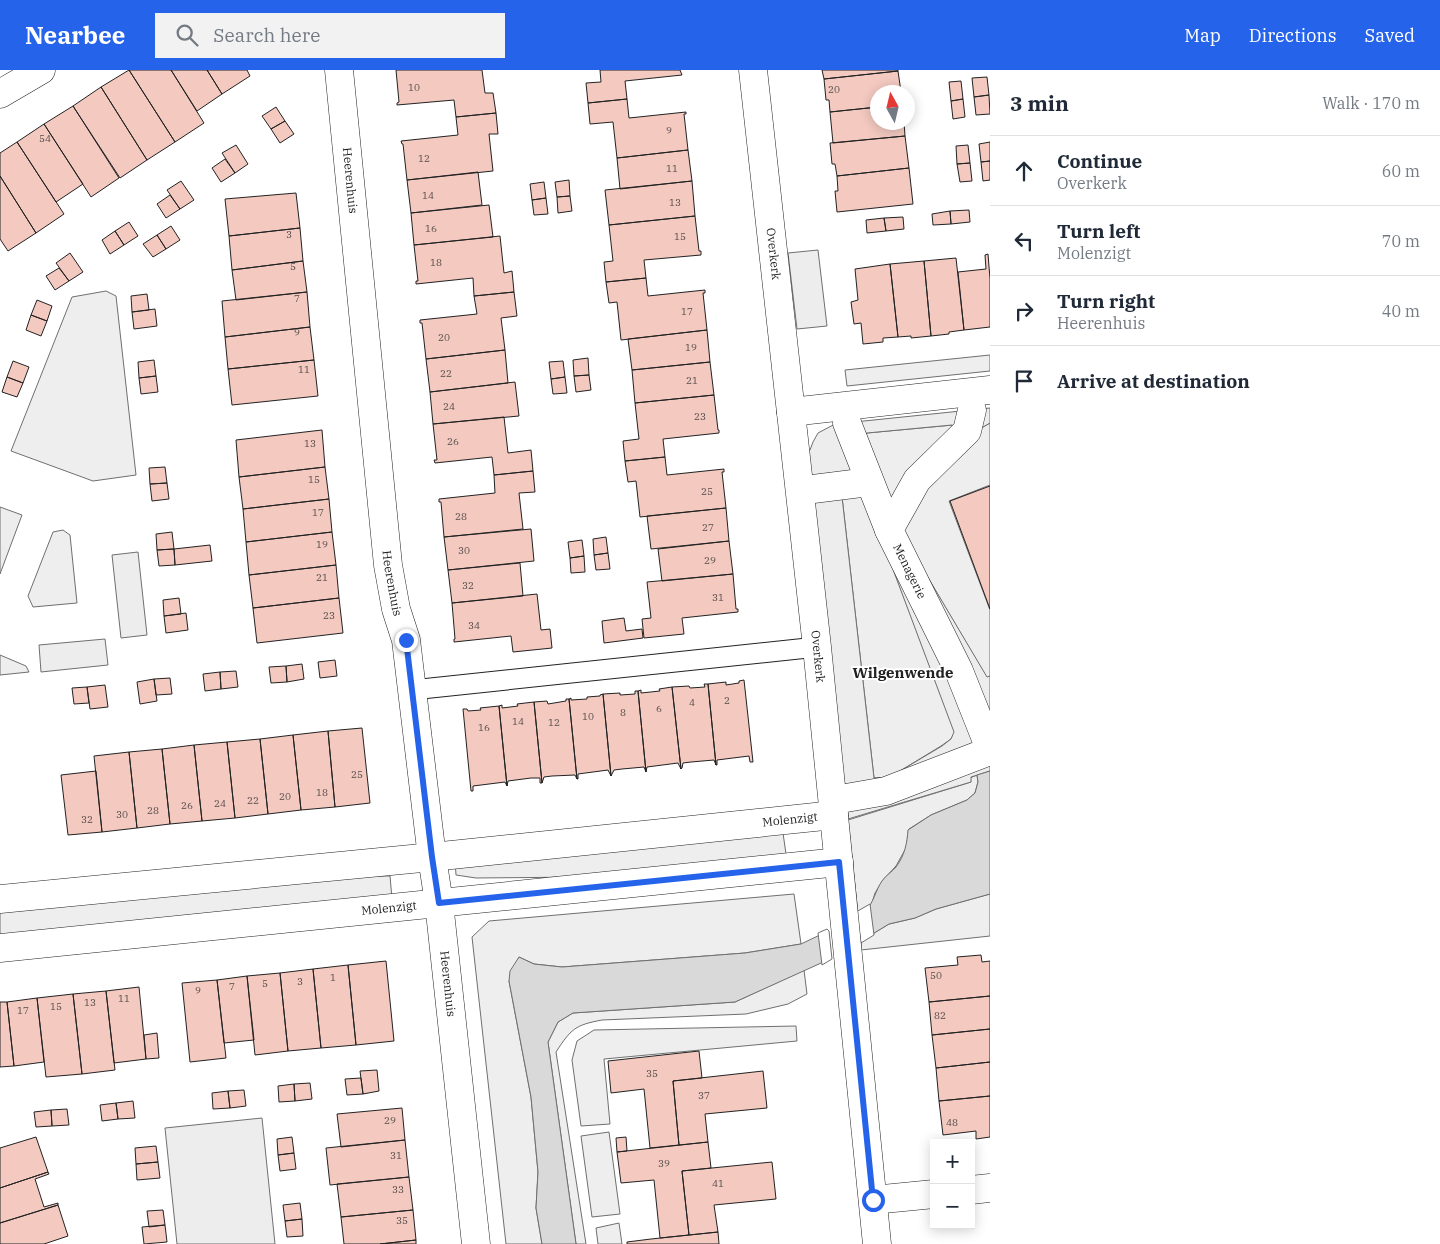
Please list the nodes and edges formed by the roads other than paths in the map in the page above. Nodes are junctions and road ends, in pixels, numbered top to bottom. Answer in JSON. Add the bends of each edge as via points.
{"nodes":[{"id":1,"x":41,"y":70,"type":"edge"},
{"id":2,"x":340,"y":70,"type":"edge"},
{"id":3,"x":753,"y":70,"type":"edge"},
{"id":4,"x":0,"y":94,"type":"edge"},
{"id":5,"x":981,"y":400,"type":"edge"},
{"id":6,"x":791,"y":412,"type":"junction"},
{"id":7,"x":847,"y":423,"type":"dead end"},
{"id":8,"x":870,"y":482,"type":"junction"},
{"id":9,"x":813,"y":489,"type":"dead end"},
{"id":10,"x":889,"y":530,"type":"junction"},
{"id":11,"x":817,"y":647,"type":"junction"},
{"id":12,"x":412,"y":690,"type":"junction"},
{"id":13,"x":990,"y":750,"type":"edge"},
{"id":14,"x":840,"y":807,"type":"junction"},
{"id":15,"x":432,"y":857,"type":"junction"},
{"id":16,"x":839,"y":862,"type":"junction"},
{"id":17,"x":0,"y":899,"type":"edge"},
{"id":18,"x":439,"y":903,"type":"junction"},
{"id":19,"x":0,"y":948,"type":"edge"},
{"id":20,"x":990,"y":1188,"type":"edge"},
{"id":21,"x":975,"y":1190,"type":"edge"},
{"id":22,"x":930,"y":1194,"type":"edge"},
{"id":23,"x":873,"y":1200,"type":"junction"},
{"id":24,"x":476,"y":1244,"type":"edge"},
{"id":25,"x":877,"y":1244,"type":"edge"}],
"edges":[{"from":1,"to":4,"type":"street"},
{"from":2,"to":12,"type":"street","name":"Heerenhuis","via":[[388,565],[406,640]]},
{"from":3,"to":6,"type":"street","name":"Overkerk"},
{"from":5,"to":6,"type":"street","name":"Menagerie"},
{"from":5,"to":10,"type":"street","name":"Menagerie","via":[[967,431],[917,480]]},
{"from":6,"to":11,"type":"street","name":"Overkerk"},
{"from":7,"to":8,"type":"street"},
{"from":8,"to":9,"type":"street"},
{"from":8,"to":10,"type":"street"},
{"from":10,"to":13,"type":"street","name":"Menagerie","via":[[959,671]]},
{"from":11,"to":12,"type":"lane"},
{"from":11,"to":14,"type":"street","name":"Overkerk"},
{"from":12,"to":15,"type":"street","name":"Heerenhuis"},
{"from":13,"to":14,"type":"street","name":"Menagerie"},
{"from":14,"to":15,"type":"street","name":"Molenzigt"},
{"from":14,"to":16,"type":"street","name":"Overkerk"},
{"from":15,"to":17,"type":"street","name":"Molenzigt"},
{"from":15,"to":18,"type":"street","name":"Heerenhuis"},
{"from":16,"to":18,"type":"street","name":"Molenzigt"},
{"from":16,"to":23,"type":"street","name":"Overkerk"},
{"from":18,"to":19,"type":"street","name":"Molenzigt"},
{"from":18,"to":24,"type":"street","name":"Heerenhuis"},
{"from":20,"to":21,"type":"street"},
{"from":22,"to":23,"type":"street"},
{"from":23,"to":25,"type":"street","name":"Overkerk"}]}
